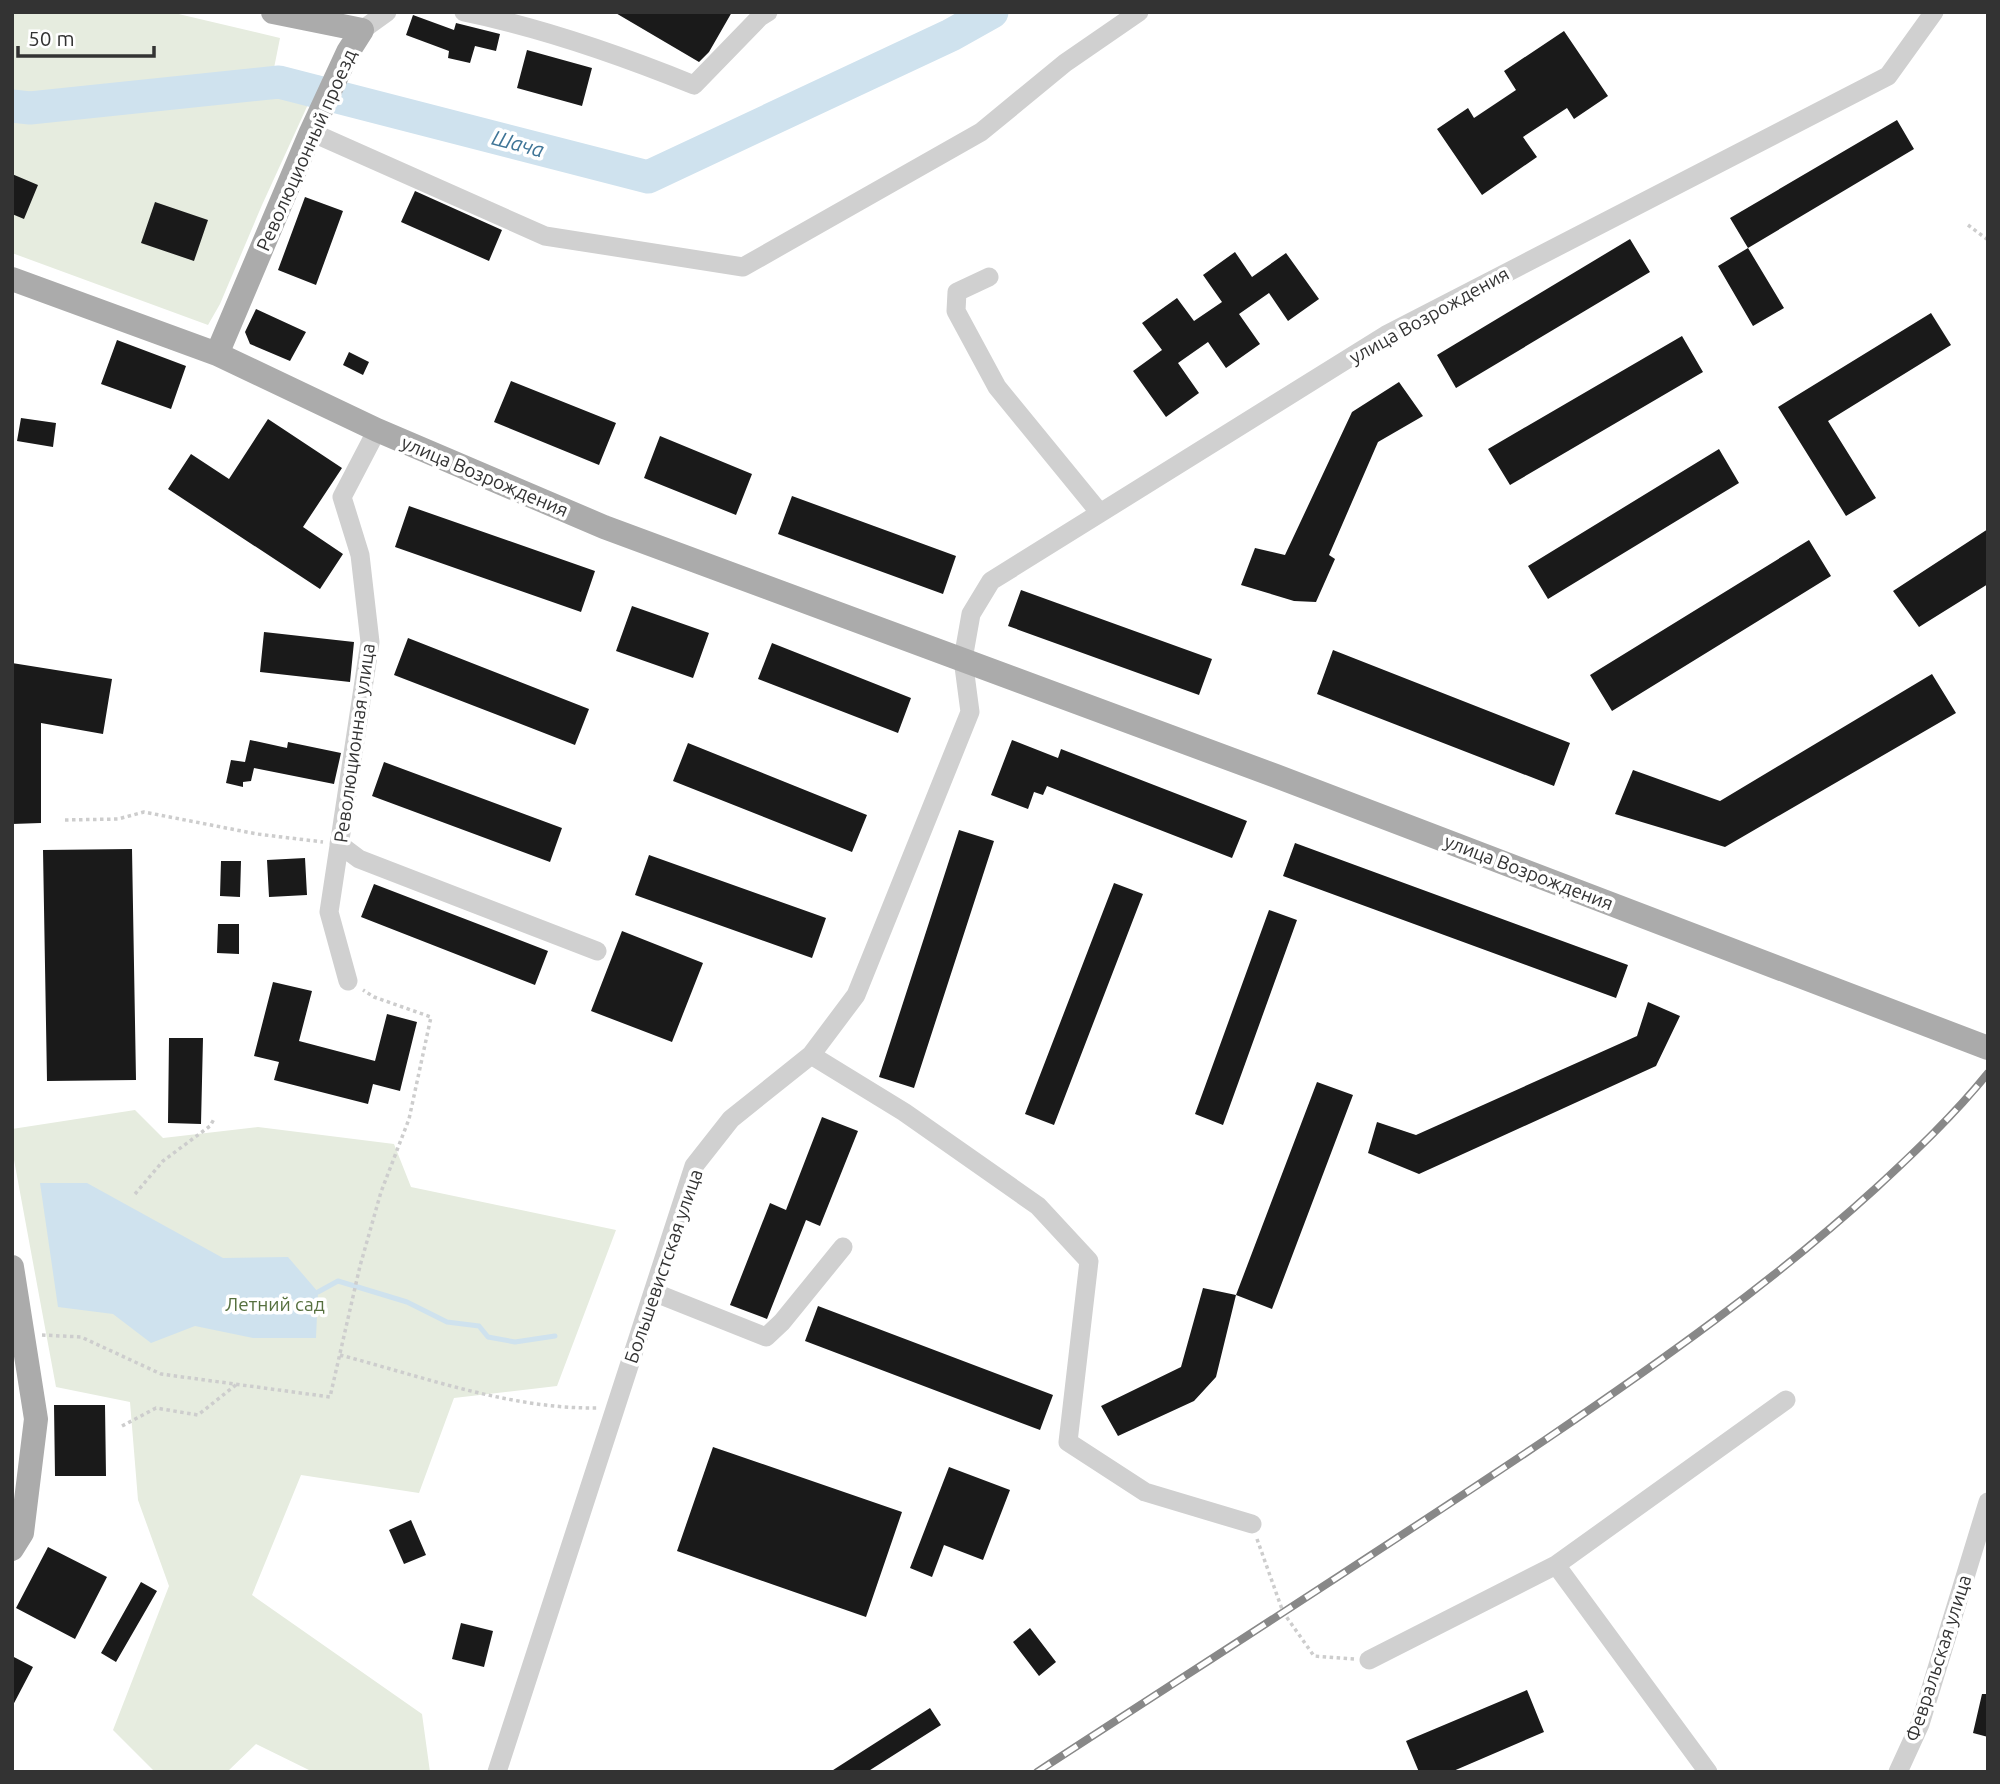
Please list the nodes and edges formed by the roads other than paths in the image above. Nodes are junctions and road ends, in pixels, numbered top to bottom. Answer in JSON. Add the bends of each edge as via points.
{"nodes":[{"id":1,"x":273,"y":12,"type":"edge"},
{"id":2,"x":387,"y":12,"type":"edge"},
{"id":3,"x":464,"y":12,"type":"edge"},
{"id":4,"x":768,"y":12,"type":"edge"},
{"id":5,"x":1139,"y":12,"type":"edge"},
{"id":6,"x":1934,"y":12,"type":"edge"},
{"id":7,"x":362,"y":30,"type":"junction"},
{"id":8,"x":311,"y":132,"type":"junction"},
{"id":9,"x":989,"y":277,"type":"dead end"},
{"id":10,"x":12,"y":279,"type":"edge"},
{"id":11,"x":217,"y":354,"type":"junction"},
{"id":12,"x":377,"y":430,"type":"junction"},
{"id":13,"x":1100,"y":513,"type":"junction"},
{"id":14,"x":963,"y":659,"type":"junction"},
{"id":15,"x":339,"y":844,"type":"junction"},
{"id":16,"x":597,"y":951,"type":"dead end"},
{"id":17,"x":348,"y":981,"type":"road end"},
{"id":18,"x":1988,"y":1048,"type":"edge"},
{"id":19,"x":811,"y":1055,"type":"junction"},
{"id":20,"x":843,"y":1247,"type":"dead end"},
{"id":21,"x":12,"y":1267,"type":"edge"},
{"id":22,"x":653,"y":1292,"type":"junction"},
{"id":23,"x":1786,"y":1399,"type":"dead end"},
{"id":24,"x":1988,"y":1502,"type":"edge"},
{"id":25,"x":1252,"y":1524,"type":"road end"},
{"id":26,"x":12,"y":1549,"type":"edge"},
{"id":27,"x":1556,"y":1565,"type":"junction"},
{"id":28,"x":1368,"y":1660,"type":"road end"},
{"id":29,"x":496,"y":1772,"type":"edge"},
{"id":30,"x":1708,"y":1772,"type":"edge"},
{"id":31,"x":1898,"y":1772,"type":"edge"}],
"edges":[{"from":1,"to":7,"type":"main road","name":"Революционный проезд"},
{"from":2,"to":7,"type":"street"},
{"from":3,"to":4,"type":"street","via":[[627,59],[694,85]]},
{"from":5,"to":8,"type":"street","via":[[1065,63],[981,132],[743,267],[545,236]]},
{"from":6,"to":13,"type":"street","name":"улица Возрождения","via":[[1888,76],[1386,335]]},
{"from":7,"to":8,"type":"main road","name":"Революционный проезд"},
{"from":8,"to":11,"type":"main road","name":"Революционный проезд"},
{"from":9,"to":13,"type":"street","via":[[957,292],[956,311],[997,387]]},
{"from":10,"to":11,"type":"main road","name":"улица Возрождения"},
{"from":11,"to":12,"type":"main road","name":"улица Возрождения"},
{"from":12,"to":14,"type":"main road","name":"улица Возрождения","via":[[604,527]]},
{"from":12,"to":15,"type":"street","name":"Революционная улица","via":[[342,497],[360,555],[370,642]]},
{"from":13,"to":14,"type":"street","name":"улица Возрождения","via":[[991,581],[971,614]]},
{"from":14,"to":18,"type":"main road","name":"улица Возрождения"},
{"from":14,"to":19,"type":"street","name":"Большевистская улица","via":[[970,712],[856,995]]},
{"from":15,"to":16,"type":"street","via":[[359,859]]},
{"from":15,"to":17,"type":"street","name":"Революционная улица","via":[[328,912]]},
{"from":19,"to":22,"type":"street","name":"Большевистская улица","via":[[731,1119],[694,1166]]},
{"from":19,"to":25,"type":"street","via":[[905,1112],[1038,1206],[1089,1261],[1068,1442],[1145,1492]]},
{"from":20,"to":22,"type":"street","via":[[766,1337]]},
{"from":21,"to":26,"type":"main road","via":[[36,1419],[22,1533]]},
{"from":22,"to":29,"type":"street","name":"Большевистская улица"},
{"from":23,"to":27,"type":"street"},
{"from":24,"to":31,"type":"street","name":"Февральская улица","via":[[1920,1724]]},
{"from":27,"to":28,"type":"street"},
{"from":27,"to":30,"type":"street"}]}
